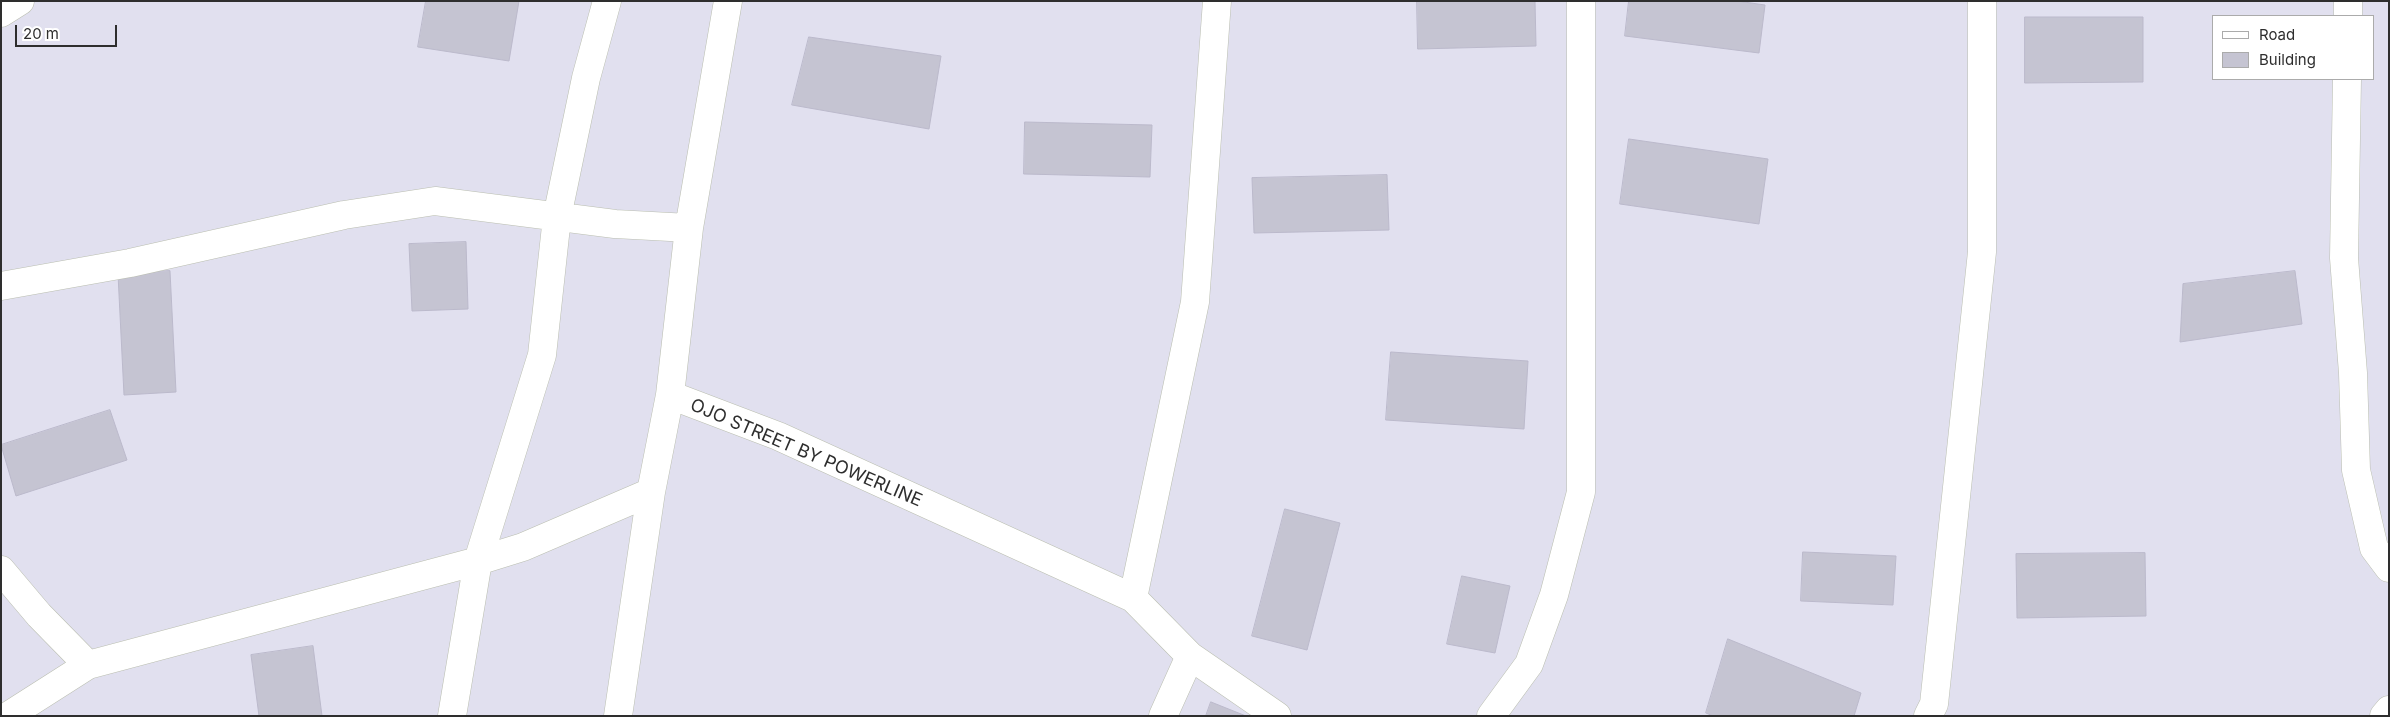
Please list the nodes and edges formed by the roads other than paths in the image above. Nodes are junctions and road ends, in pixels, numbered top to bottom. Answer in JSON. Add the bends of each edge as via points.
{"nodes":[{"id":1,"x":20,"y":1,"type":"edge"},
{"id":2,"x":607,"y":1,"type":"edge"},
{"id":3,"x":728,"y":1,"type":"edge"},
{"id":4,"x":1217,"y":1,"type":"edge"},
{"id":5,"x":1581,"y":1,"type":"edge"},
{"id":6,"x":1982,"y":1,"type":"edge"},
{"id":7,"x":2348,"y":1,"type":"edge"},
{"id":8,"x":1,"y":12,"type":"edge"},
{"id":9,"x":2348,"y":15,"type":"edge"},
{"id":10,"x":2347,"y":80,"type":"edge"},
{"id":11,"x":557,"y":217,"type":"junction"},
{"id":12,"x":689,"y":228,"type":"junction"},
{"id":13,"x":1,"y":286,"type":"edge"},
{"id":14,"x":670,"y":395,"type":"junction"},
{"id":15,"x":651,"y":492,"type":"junction"},
{"id":16,"x":478,"y":561,"type":"junction"},
{"id":17,"x":2389,"y":568,"type":"edge"},
{"id":18,"x":1,"y":570,"type":"edge"},
{"id":19,"x":1133,"y":598,"type":"junction"},
{"id":20,"x":1190,"y":656,"type":"junction"},
{"id":21,"x":88,"y":665,"type":"junction"},
{"id":22,"x":2389,"y":710,"type":"edge"},
{"id":23,"x":8,"y":716,"type":"edge"},
{"id":24,"x":452,"y":716,"type":"edge"},
{"id":25,"x":618,"y":716,"type":"edge"},
{"id":26,"x":1163,"y":716,"type":"edge"},
{"id":27,"x":1277,"y":716,"type":"edge"},
{"id":28,"x":1491,"y":716,"type":"edge"},
{"id":29,"x":1928,"y":716,"type":"edge"},
{"id":30,"x":2384,"y":716,"type":"edge"}],
"edges":[{"from":1,"to":8,"type":"street"},
{"from":2,"to":11,"type":"street","via":[[586,78]]},
{"from":3,"to":12,"type":"street","name":"OJO STREET BY POWERLINE"},
{"from":4,"to":19,"type":"street","via":[[1195,302]]},
{"from":5,"to":28,"type":"street","via":[[1581,492],[1554,595],[1529,664]]},
{"from":6,"to":29,"type":"street","via":[[1982,252],[1934,704]]},
{"from":7,"to":9,"type":"street"},
{"from":10,"to":17,"type":"street","via":[[2344,258],[2356,470],[2374,548]]},
{"from":11,"to":12,"type":"street"},
{"from":11,"to":13,"type":"street","via":[[435,201],[344,214],[130,263]]},
{"from":11,"to":16,"type":"street","via":[[542,355]]},
{"from":12,"to":14,"type":"street","name":"OJO STREET BY POWERLINE"},
{"from":14,"to":15,"type":"street"},
{"from":14,"to":19,"type":"street","name":"OJO STREET BY POWERLINE","via":[[778,436]]},
{"from":15,"to":16,"type":"street","via":[[523,547]]},
{"from":15,"to":25,"type":"street"},
{"from":16,"to":21,"type":"street"},
{"from":16,"to":24,"type":"street"},
{"from":18,"to":21,"type":"street"},
{"from":19,"to":20,"type":"street","name":"OJO STREET BY POWERLINE"},
{"from":20,"to":26,"type":"street"},
{"from":20,"to":27,"type":"street","name":"OJO STREET BY POWERLINE"},
{"from":21,"to":23,"type":"street"},
{"from":22,"to":30,"type":"street"}]}
